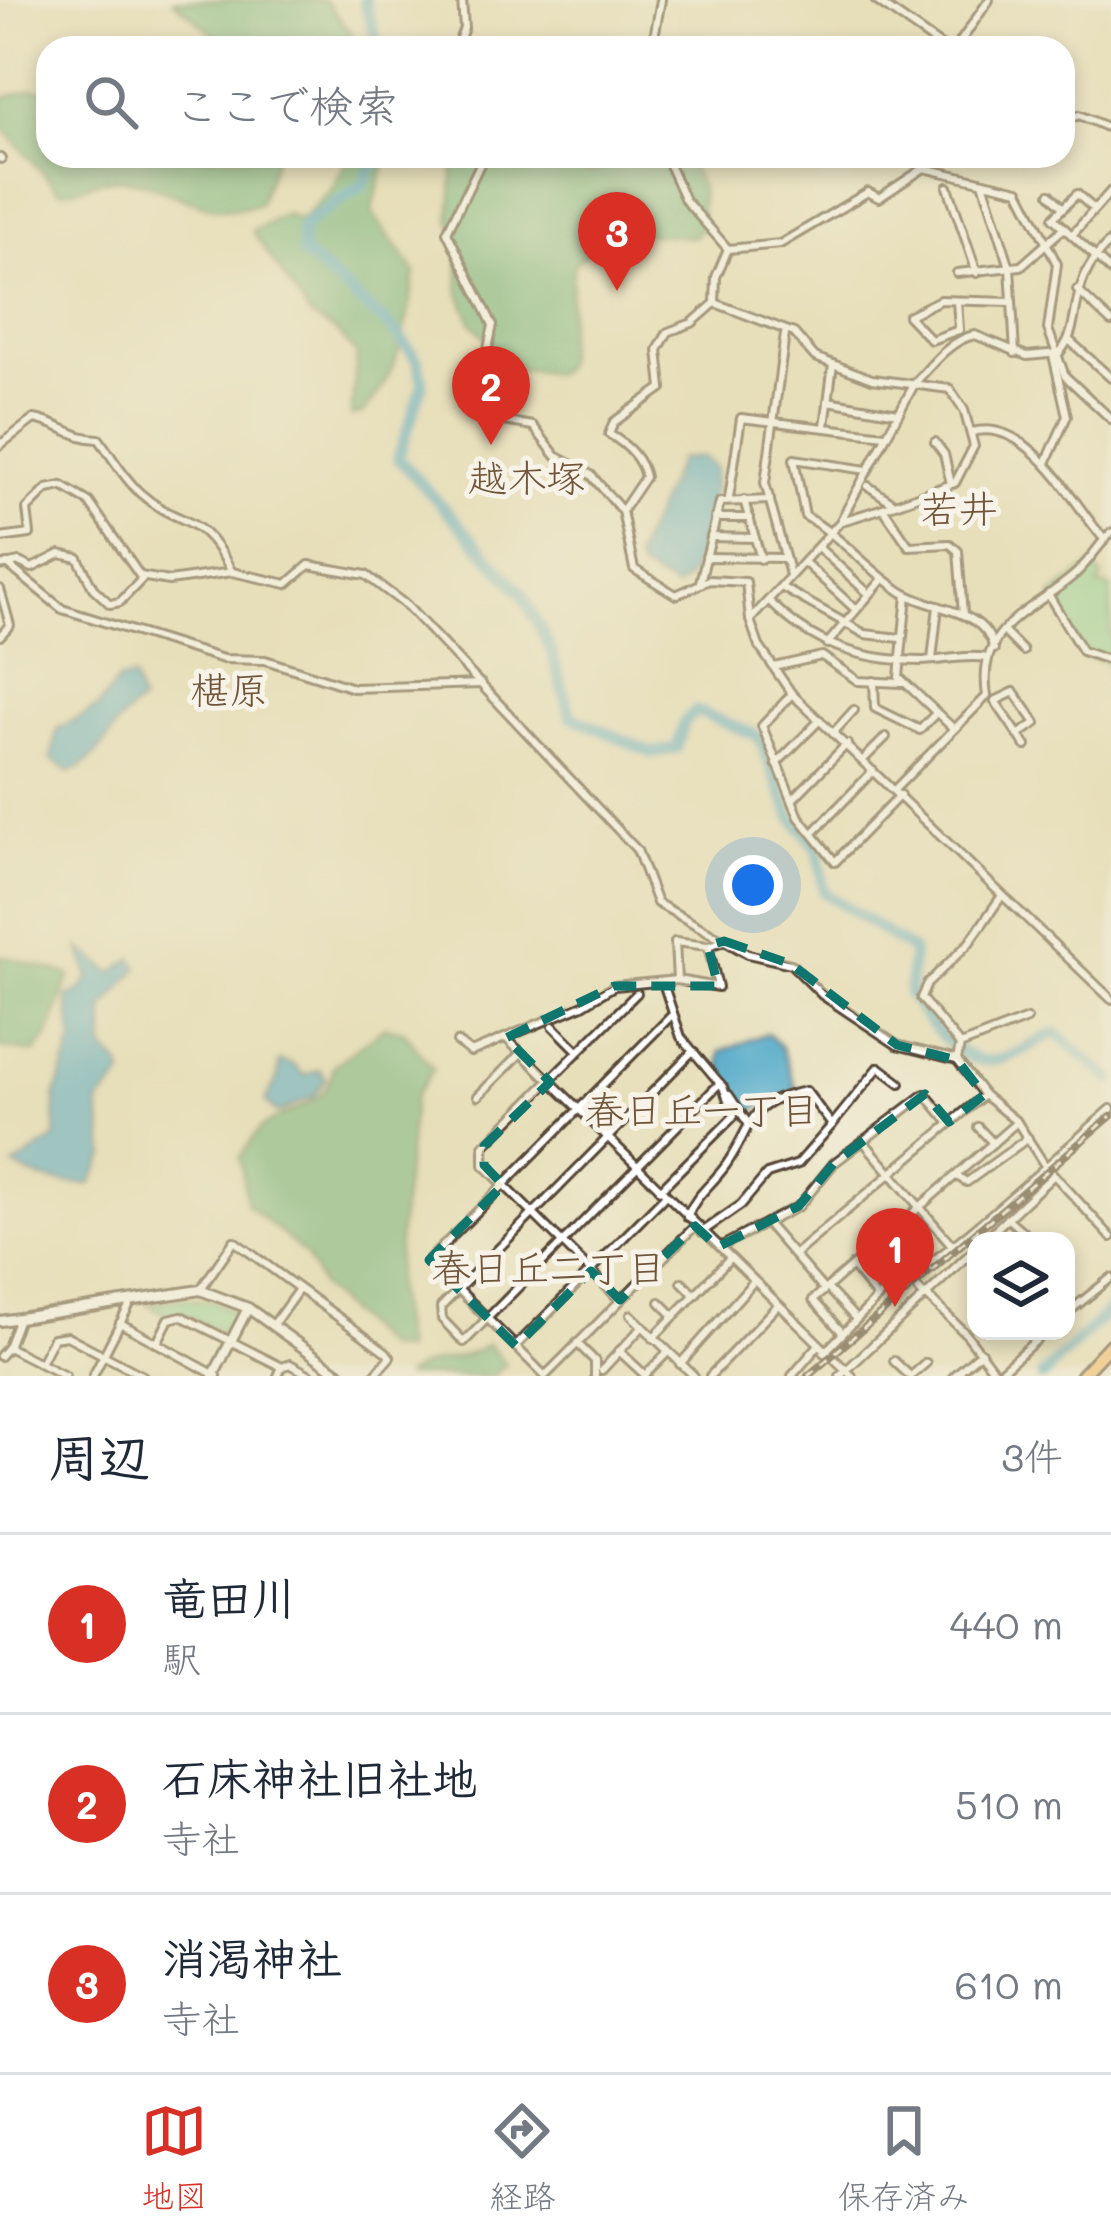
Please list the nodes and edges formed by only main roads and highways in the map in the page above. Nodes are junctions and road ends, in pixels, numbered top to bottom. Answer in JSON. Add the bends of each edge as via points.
{"nodes":[{"id":1,"x":1111,"y":1343,"type":"edge"},
{"id":2,"x":1081,"y":1376,"type":"edge"}],
"edges":[{"from":1,"to":2,"type":"highway"}]}
